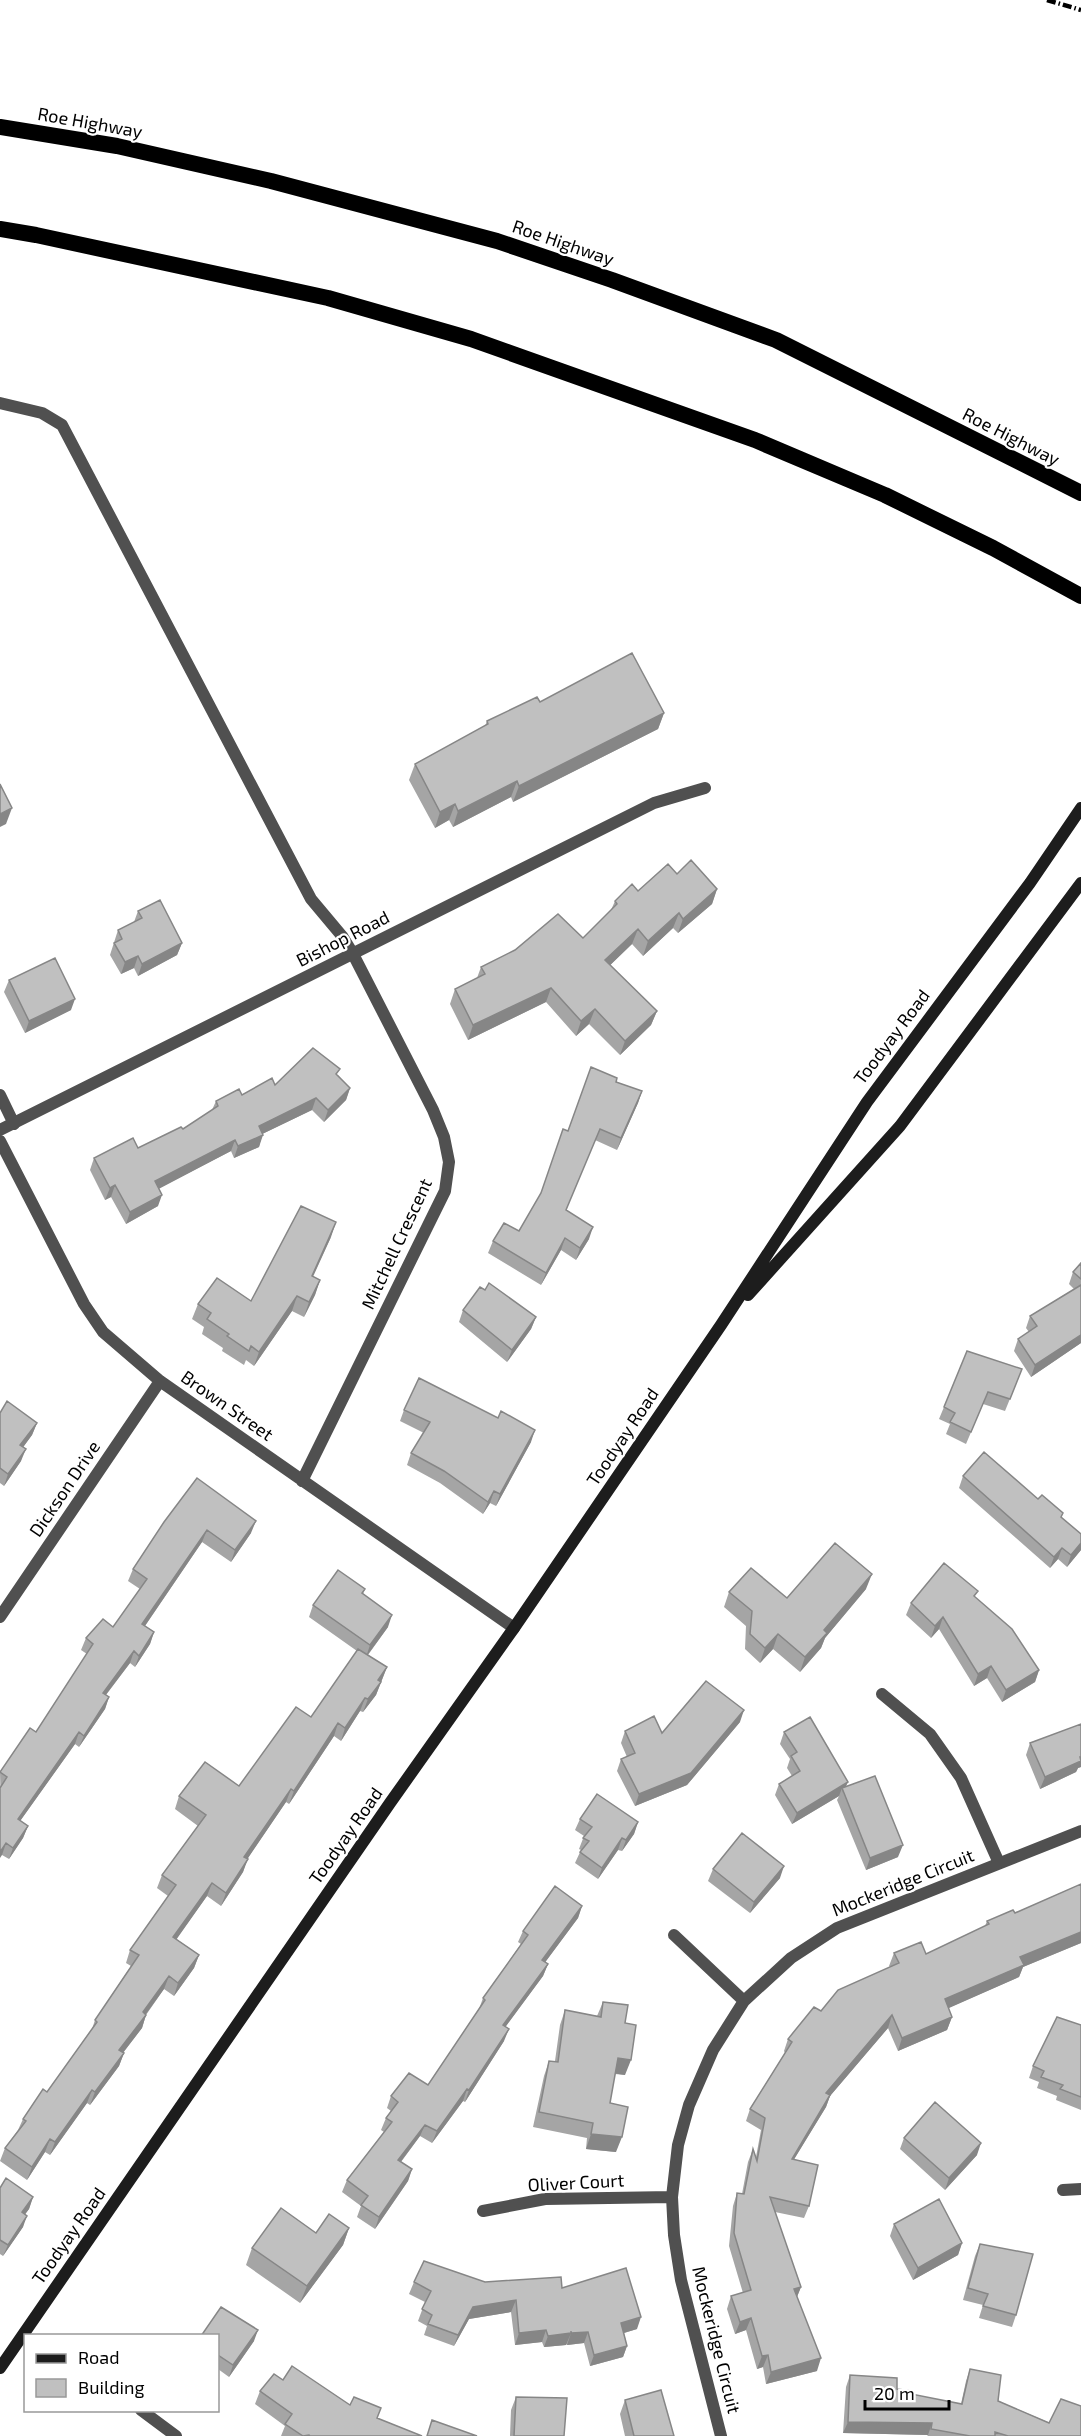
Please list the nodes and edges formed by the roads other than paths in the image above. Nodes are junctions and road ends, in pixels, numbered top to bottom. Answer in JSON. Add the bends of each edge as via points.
{"nodes":[{"id":1,"x":0,"y":127,"type":"edge"},
{"id":2,"x":0,"y":229,"type":"edge"},
{"id":3,"x":0,"y":404,"type":"edge"},
{"id":4,"x":1081,"y":494,"type":"edge"},
{"id":5,"x":1080,"y":597,"type":"edge"},
{"id":6,"x":705,"y":788,"type":"dead end"},
{"id":7,"x":1081,"y":808,"type":"edge"},
{"id":8,"x":1081,"y":883,"type":"edge"},
{"id":9,"x":353,"y":954,"type":"junction"},
{"id":10,"x":0,"y":1095,"type":"edge"},
{"id":11,"x":14,"y":1124,"type":"junction"},
{"id":12,"x":0,"y":1130,"type":"edge"},
{"id":13,"x":0,"y":1141,"type":"edge"},
{"id":14,"x":721,"y":1324,"type":"junction"},
{"id":15,"x":160,"y":1381,"type":"junction"},
{"id":16,"x":302,"y":1481,"type":"junction"},
{"id":17,"x":0,"y":1617,"type":"edge"},
{"id":18,"x":514,"y":1628,"type":"junction"},
{"id":19,"x":882,"y":1694,"type":"dead end"},
{"id":20,"x":1081,"y":1831,"type":"edge"},
{"id":21,"x":999,"y":1863,"type":"junction"},
{"id":22,"x":674,"y":1935,"type":"dead end"},
{"id":23,"x":744,"y":2001,"type":"junction"},
{"id":24,"x":1081,"y":2189,"type":"edge"},
{"id":25,"x":1063,"y":2190,"type":"dead end"},
{"id":26,"x":672,"y":2197,"type":"junction"},
{"id":27,"x":483,"y":2211,"type":"dead end"},
{"id":28,"x":32,"y":2332,"type":"edge"},
{"id":29,"x":24,"y":2341,"type":"edge"},
{"id":30,"x":0,"y":2368,"type":"edge"},
{"id":31,"x":144,"y":2412,"type":"edge"},
{"id":32,"x":176,"y":2436,"type":"edge"},
{"id":33,"x":721,"y":2436,"type":"edge"}],
"edges":[{"from":1,"to":4,"type":"highway","name":"Roe Highway","via":[[117,146],[271,181],[497,241],[612,280],[776,340]]},
{"from":2,"to":5,"type":"highway","via":[[328,298],[471,339],[766,445],[885,495],[993,548]]},
{"from":3,"to":9,"type":"street","name":"Mitchell Crescent","via":[[42,413],[62,425],[311,898]]},
{"from":6,"to":9,"type":"street","name":"Bishop Road","via":[[654,803]]},
{"from":7,"to":14,"type":"main road","name":"Toodyay Road","via":[[867,1102]]},
{"from":8,"to":14,"type":"main road","name":"Toodyay Road","via":[[900,1126]]},
{"from":9,"to":11,"type":"street","name":"Bishop Road"},
{"from":9,"to":16,"type":"street","name":"Mitchell Crescent","via":[[433,1110],[449,1162],[445,1191]]},
{"from":10,"to":11,"type":"street"},
{"from":11,"to":12,"type":"street","name":"Bishop Road"},
{"from":13,"to":15,"type":"street","name":"Brown Street","via":[[84,1304],[103,1332]]},
{"from":14,"to":18,"type":"main road","name":"Toodyay Road"},
{"from":15,"to":16,"type":"street","name":"Brown Street"},
{"from":15,"to":17,"type":"street","name":"Dickson Drive"},
{"from":16,"to":18,"type":"street","name":"Brown Street"},
{"from":18,"to":28,"type":"main road","name":"Toodyay Road","via":[[383,1813]]},
{"from":19,"to":21,"type":"street","via":[[930,1734],[961,1778]]},
{"from":20,"to":21,"type":"street","name":"Mockeridge Circuit"},
{"from":21,"to":23,"type":"street","name":"Mockeridge Circuit","via":[[837,1928],[791,1958]]},
{"from":22,"to":23,"type":"street"},
{"from":23,"to":26,"type":"street","name":"Mockeridge Circuit","via":[[713,2050],[689,2105],[678,2145]]},
{"from":24,"to":25,"type":"street"},
{"from":26,"to":27,"type":"street","name":"Oliver Court","via":[[545,2199]]},
{"from":26,"to":33,"type":"street","name":"Mockeridge Circuit","via":[[681,2280]]},
{"from":29,"to":30,"type":"main road","name":"Toodyay Road"},
{"from":31,"to":32,"type":"street"}]}
